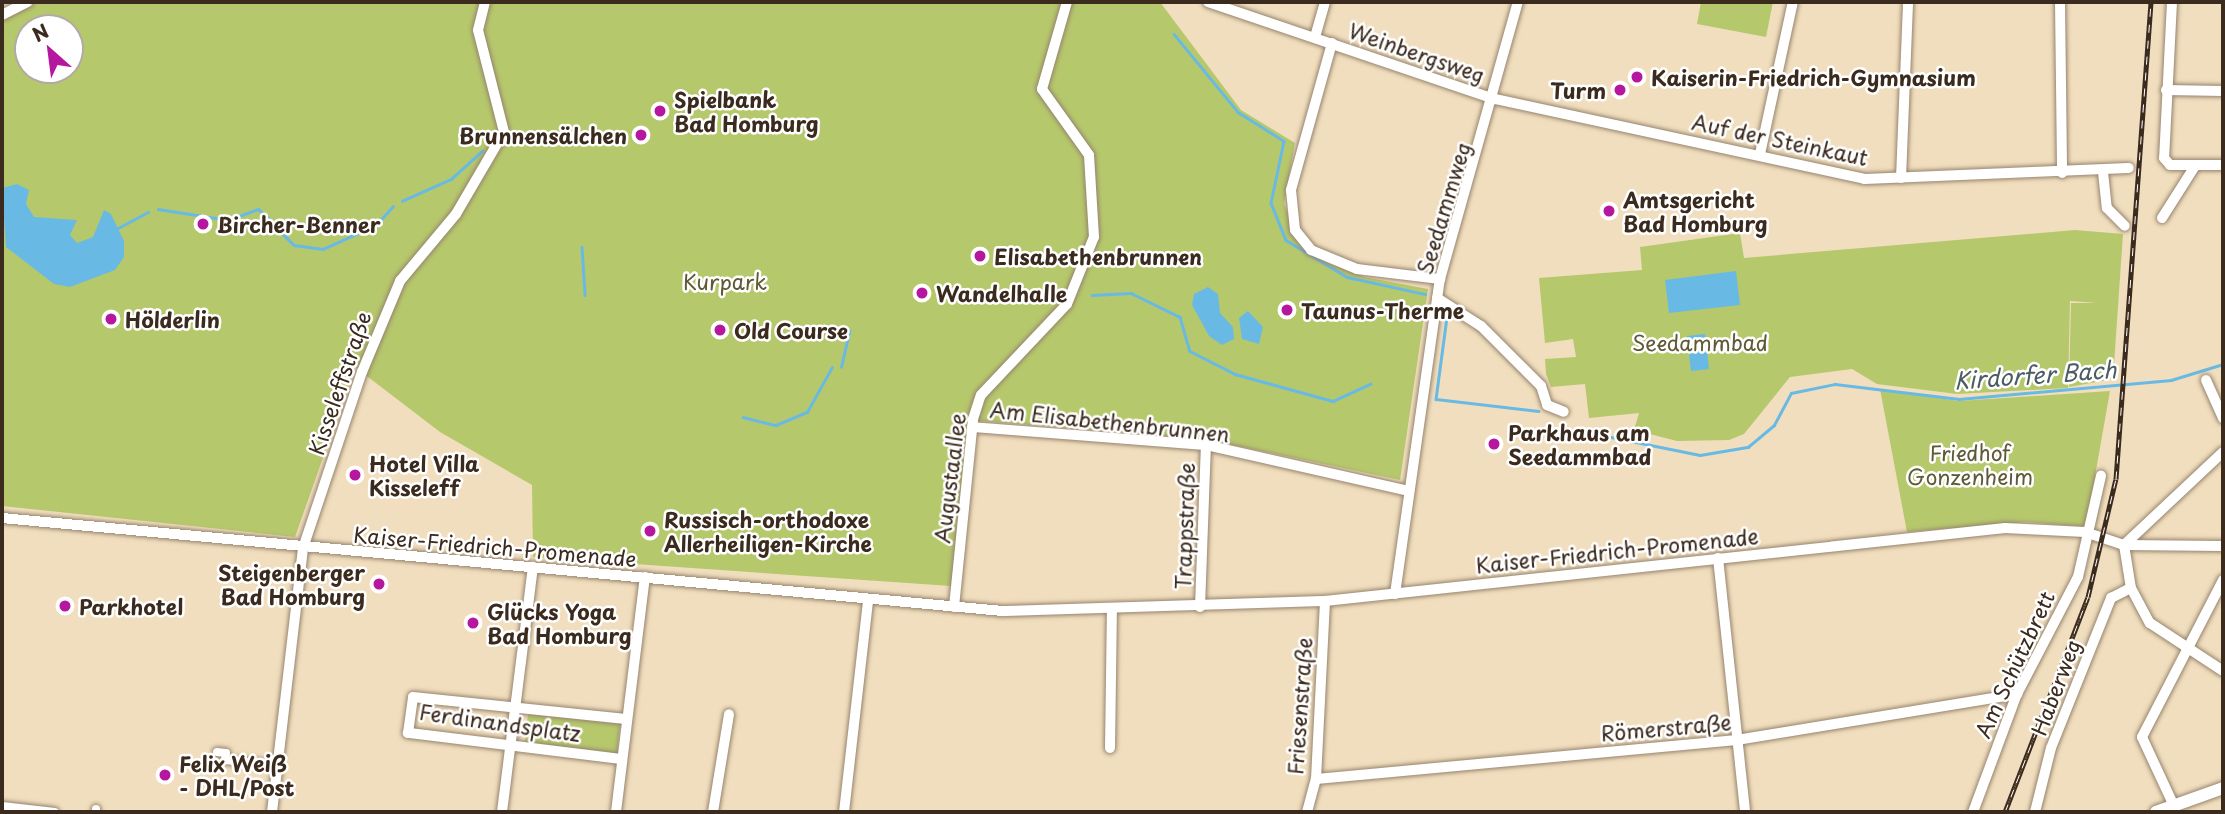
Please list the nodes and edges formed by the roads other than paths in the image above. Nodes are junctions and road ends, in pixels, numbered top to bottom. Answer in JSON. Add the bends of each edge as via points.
{"nodes":[{"id":1,"x":28,"y":2,"type":"edge"},
{"id":2,"x":485,"y":2,"type":"edge"},
{"id":3,"x":1067,"y":2,"type":"edge"},
{"id":4,"x":1208,"y":2,"type":"edge"},
{"id":5,"x":1325,"y":2,"type":"edge"},
{"id":6,"x":1518,"y":2,"type":"edge"},
{"id":7,"x":1793,"y":2,"type":"edge"},
{"id":8,"x":1908,"y":2,"type":"edge"},
{"id":9,"x":2060,"y":2,"type":"edge"},
{"id":10,"x":2172,"y":2,"type":"edge"},
{"id":11,"x":2,"y":15,"type":"edge"},
{"id":12,"x":1315,"y":37,"type":"junction"},
{"id":13,"x":1332,"y":43,"type":"junction"},
{"id":14,"x":2166,"y":90,"type":"junction"},
{"id":15,"x":2223,"y":92,"type":"edge"},
{"id":16,"x":1495,"y":99,"type":"junction"},
{"id":17,"x":1760,"y":154,"type":"junction"},
{"id":18,"x":2223,"y":165,"type":"edge"},
{"id":19,"x":2195,"y":166,"type":"junction"},
{"id":20,"x":2129,"y":168,"type":"dead end"},
{"id":21,"x":2103,"y":172,"type":"junction"},
{"id":22,"x":2062,"y":173,"type":"junction"},
{"id":23,"x":1901,"y":178,"type":"junction"},
{"id":24,"x":2162,"y":218,"type":"dead end"},
{"id":25,"x":2125,"y":226,"type":"dead end"},
{"id":26,"x":1440,"y":279,"type":"junction"},
{"id":27,"x":1437,"y":298,"type":"junction"},
{"id":28,"x":2206,"y":380,"type":"dead end"},
{"id":29,"x":1564,"y":412,"type":"dead end"},
{"id":30,"x":2223,"y":418,"type":"edge"},
{"id":31,"x":972,"y":427,"type":"junction"},
{"id":32,"x":1206,"y":446,"type":"junction"},
{"id":33,"x":2223,"y":452,"type":"edge"},
{"id":34,"x":2101,"y":476,"type":"dead end"},
{"id":35,"x":1408,"y":491,"type":"junction"},
{"id":36,"x":2,"y":517,"type":"edge"},
{"id":37,"x":2085,"y":532,"type":"junction"},
{"id":38,"x":2124,"y":545,"type":"junction"},
{"id":39,"x":2223,"y":546,"type":"edge"},
{"id":40,"x":303,"y":548,"type":"junction"},
{"id":41,"x":1718,"y":558,"type":"junction"},
{"id":42,"x":533,"y":567,"type":"junction"},
{"id":43,"x":645,"y":577,"type":"junction"},
{"id":44,"x":2223,"y":580,"type":"edge"},
{"id":45,"x":2131,"y":588,"type":"junction"},
{"id":46,"x":1395,"y":594,"type":"junction"},
{"id":47,"x":868,"y":601,"type":"junction"},
{"id":48,"x":1325,"y":601,"type":"junction"},
{"id":49,"x":954,"y":607,"type":"junction"},
{"id":50,"x":1200,"y":607,"type":"junction"},
{"id":51,"x":1112,"y":609,"type":"junction"},
{"id":52,"x":2184,"y":646,"type":"junction"},
{"id":53,"x":2223,"y":671,"type":"edge"},
{"id":54,"x":2017,"y":694,"type":"junction"},
{"id":55,"x":514,"y":706,"type":"junction"},
{"id":56,"x":729,"y":714,"type":"dead end"},
{"id":57,"x":626,"y":719,"type":"junction"},
{"id":58,"x":1737,"y":740,"type":"junction"},
{"id":59,"x":510,"y":746,"type":"junction"},
{"id":60,"x":1110,"y":748,"type":"dead end"},
{"id":61,"x":217,"y":752,"type":"dead end"},
{"id":62,"x":621,"y":759,"type":"junction"},
{"id":63,"x":277,"y":765,"type":"junction"},
{"id":64,"x":1316,"y":779,"type":"junction"},
{"id":65,"x":2223,"y":788,"type":"edge"},
{"id":66,"x":2,"y":806,"type":"edge"},
{"id":67,"x":2174,"y":806,"type":"junction"},
{"id":68,"x":55,"y":812,"type":"edge"},
{"id":69,"x":272,"y":812,"type":"edge"},
{"id":70,"x":502,"y":812,"type":"edge"},
{"id":71,"x":616,"y":812,"type":"edge"},
{"id":72,"x":713,"y":812,"type":"edge"},
{"id":73,"x":844,"y":812,"type":"edge"},
{"id":74,"x":1307,"y":812,"type":"edge"},
{"id":75,"x":1745,"y":812,"type":"edge"},
{"id":76,"x":1973,"y":812,"type":"edge"},
{"id":77,"x":2035,"y":812,"type":"edge"},
{"id":78,"x":2156,"y":812,"type":"edge"}],
"edges":[{"from":1,"to":11,"type":"street"},
{"from":2,"to":40,"type":"street","name":"Kisseleffstraße","via":[[478,30],[504,132],[456,214],[414,260],[384,311]]},
{"from":3,"to":31,"type":"street","name":"Augustaallee","via":[[1042,89],[1089,155],[1096,201],[1094,237],[1068,304],[981,395]]},
{"from":4,"to":12,"type":"street","name":"Weinbergsweg"},
{"from":5,"to":12,"type":"street"},
{"from":6,"to":16,"type":"street","name":"Seedammweg"},
{"from":7,"to":17,"type":"street"},
{"from":8,"to":23,"type":"street"},
{"from":9,"to":22,"type":"street"},
{"from":10,"to":14,"type":"street"},
{"from":12,"to":13,"type":"street","name":"Weinbergsweg"},
{"from":13,"to":16,"type":"street","name":"Weinbergsweg"},
{"from":13,"to":26,"type":"street","via":[[1291,190],[1296,230],[1311,250],[1357,270]]},
{"from":14,"to":15,"type":"street"},
{"from":14,"to":19,"type":"street","via":[[2164,158],[2170,165]]},
{"from":16,"to":17,"type":"street","name":"Auf der Steinkaut"},
{"from":16,"to":26,"type":"street","name":"Seedammweg"},
{"from":17,"to":23,"type":"street","name":"Auf der Steinkaut","via":[[1864,179]]},
{"from":18,"to":19,"type":"street"},
{"from":19,"to":24,"type":"street"},
{"from":20,"to":21,"type":"street","name":"Auf der Steinkaut"},
{"from":21,"to":22,"type":"street","name":"Auf der Steinkaut"},
{"from":21,"to":25,"type":"street","via":[[2106,208]]},
{"from":22,"to":23,"type":"street","name":"Auf der Steinkaut"},
{"from":26,"to":27,"type":"street","name":"Seedammweg"},
{"from":27,"to":29,"type":"street","via":[[1481,326],[1541,386],[1547,405]]},
{"from":27,"to":35,"type":"street","name":"Seedammweg"},
{"from":28,"to":30,"type":"street"},
{"from":31,"to":32,"type":"street","name":"Am Elisabethenbrunnen"},
{"from":31,"to":49,"type":"street","name":"Augustaallee"},
{"from":32,"to":35,"type":"street","name":"Am Elisabethenbrunnen"},
{"from":32,"to":50,"type":"street","name":"Trappstraße"},
{"from":33,"to":38,"type":"street"},
{"from":34,"to":37,"type":"street","name":"Am Schützbrett"},
{"from":35,"to":46,"type":"street","name":"Seedammweg"},
{"from":36,"to":40,"type":"street","name":"Kaiser-Friedrich-Promenade"},
{"from":37,"to":38,"type":"street","name":"Kaiser-Friedrich-Promenade"},
{"from":37,"to":41,"type":"street","name":"Kaiser-Friedrich-Promenade","via":[[2005,528]]},
{"from":37,"to":54,"type":"street","name":"Am Schützbrett","via":[[2078,577]]},
{"from":38,"to":39,"type":"street","name":"Kaiser-Friedrich-Promenade"},
{"from":38,"to":45,"type":"street"},
{"from":40,"to":42,"type":"street","name":"Kaiser-Friedrich-Promenade"},
{"from":40,"to":63,"type":"street","name":"Kisseleffstraße"},
{"from":41,"to":46,"type":"street","name":"Kaiser-Friedrich-Promenade"},
{"from":41,"to":58,"type":"street"},
{"from":42,"to":43,"type":"street","name":"Kaiser-Friedrich-Promenade"},
{"from":42,"to":55,"type":"street"},
{"from":43,"to":47,"type":"street","name":"Kaiser-Friedrich-Promenade"},
{"from":43,"to":57,"type":"street"},
{"from":44,"to":52,"type":"street"},
{"from":45,"to":52,"type":"street","via":[[2150,623]]},
{"from":45,"to":77,"type":"street","name":"Haberweg","via":[[2111,598],[2052,748]]},
{"from":46,"to":48,"type":"street","name":"Kaiser-Friedrich-Promenade"},
{"from":47,"to":49,"type":"street","name":"Kaiser-Friedrich-Promenade"},
{"from":47,"to":73,"type":"street"},
{"from":48,"to":50,"type":"street","name":"Kaiser-Friedrich-Promenade"},
{"from":48,"to":64,"type":"street","name":"Friesenstraße"},
{"from":49,"to":51,"type":"street","name":"Kaiser-Friedrich-Promenade"},
{"from":50,"to":51,"type":"street","name":"Kaiser-Friedrich-Promenade"},
{"from":51,"to":60,"type":"street"},
{"from":52,"to":53,"type":"street"},
{"from":52,"to":67,"type":"street","via":[[2142,737]]},
{"from":54,"to":58,"type":"street","name":"Römerstraße"},
{"from":54,"to":76,"type":"street","name":"Am Schützbrett"},
{"from":55,"to":57,"type":"street","name":"Ferdinandsplatz"},
{"from":55,"to":59,"type":"street"},
{"from":55,"to":59,"type":"street","name":"Ferdinandsplatz","via":[[413,697],[408,733]]},
{"from":56,"to":72,"type":"street"},
{"from":57,"to":62,"type":"street"},
{"from":58,"to":64,"type":"street","name":"Römerstraße"},
{"from":58,"to":75,"type":"street"},
{"from":59,"to":62,"type":"street","name":"Ferdinandsplatz"},
{"from":59,"to":70,"type":"street"},
{"from":61,"to":63,"type":"street","via":[[226,753],[225,760]]},
{"from":62,"to":71,"type":"street"},
{"from":63,"to":69,"type":"street","name":"Kisseleffstraße"},
{"from":64,"to":74,"type":"street","name":"Friesenstraße"},
{"from":65,"to":67,"type":"street"},
{"from":66,"to":68,"type":"street"},
{"from":67,"to":78,"type":"street"}]}
